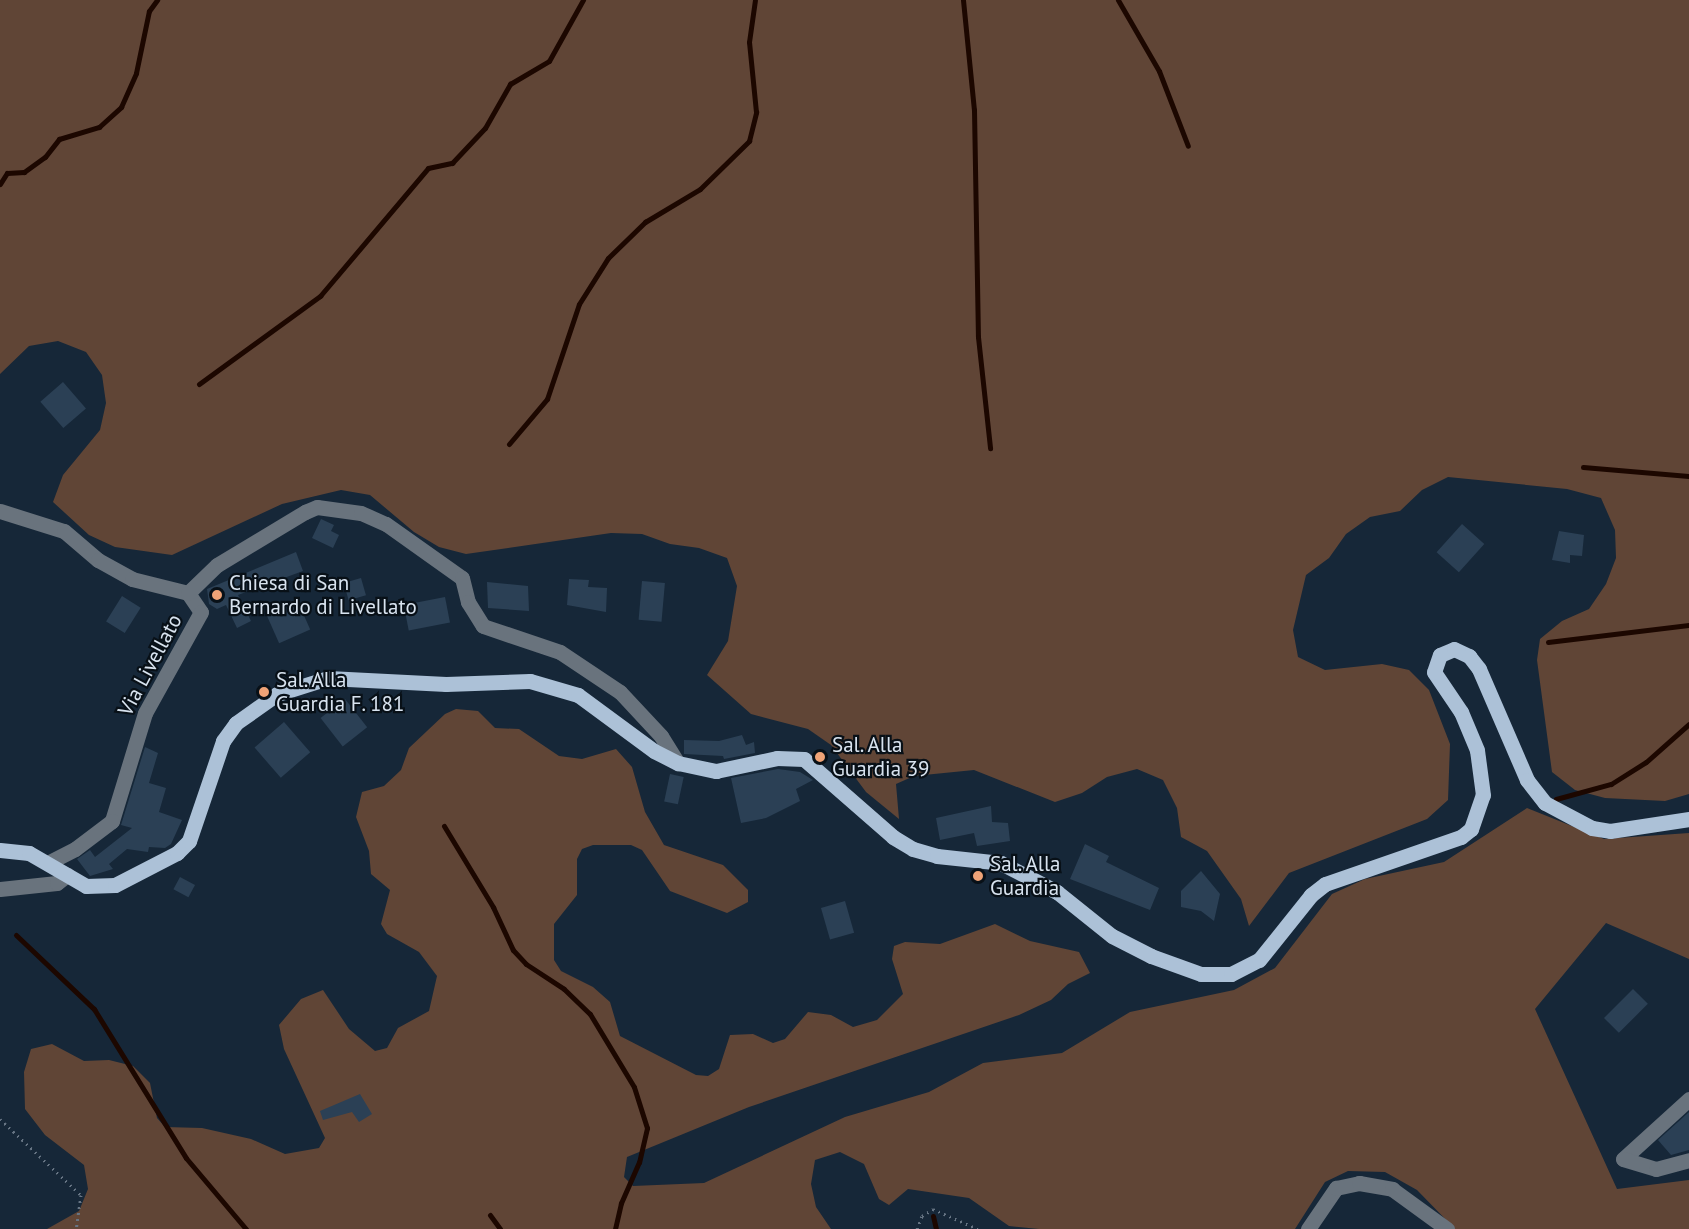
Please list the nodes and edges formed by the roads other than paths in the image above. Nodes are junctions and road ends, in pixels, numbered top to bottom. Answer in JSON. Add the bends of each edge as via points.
{"nodes":[{"id":1,"x":0,"y":511,"type":"edge"},
{"id":2,"x":188,"y":593,"type":"junction"},
{"id":3,"x":678,"y":763,"type":"junction"},
{"id":4,"x":1689,"y":819,"type":"edge"},
{"id":5,"x":0,"y":850,"type":"edge"},
{"id":6,"x":50,"y":862,"type":"junction"},
{"id":7,"x":67,"y":875,"type":"junction"},
{"id":8,"x":0,"y":889,"type":"edge"},
{"id":9,"x":1689,"y":1099,"type":"edge"},
{"id":10,"x":1689,"y":1160,"type":"edge"},
{"id":11,"x":1308,"y":1229,"type":"edge"},
{"id":12,"x":1446,"y":1229,"type":"edge"}],
"edges":[{"from":1,"to":2,"type":"street","name":"Via Livellato","via":[[64,531],[98,560],[132,579]]},
{"from":2,"to":3,"type":"street","via":[[217,565],[305,512],[317,507],[361,513],[387,524],[462,578],[468,602],[483,626],[560,652],[620,692],[661,736]]},
{"from":2,"to":6,"type":"street","name":"Via Livellato","via":[[201,612],[145,713],[112,821]]},
{"from":3,"to":4,"type":"main road","via":[[716,771],[777,758],[804,759],[893,837],[913,849],[937,856],[1001,863],[1057,892],[1112,936],[1201,975],[1231,974],[1259,960],[1311,895],[1325,884],[1461,837],[1471,829],[1480,813],[1482,772],[1471,731],[1437,681],[1436,662],[1447,651],[1462,651],[1475,662],[1527,780],[1545,803],[1592,828],[1610,831]]},
{"from":3,"to":7,"type":"main road","via":[[654,752],[578,695],[555,686],[530,681],[446,684],[328,678],[277,694],[236,723],[214,763],[197,825],[177,853],[105,887],[87,886]]},
{"from":5,"to":6,"type":"main road","via":[[28,853]]},
{"from":6,"to":7,"type":"main road"},
{"from":7,"to":8,"type":"street","via":[[57,883]]},
{"from":9,"to":10,"type":"street","via":[[1623,1159],[1656,1169]]},
{"from":11,"to":12,"type":"street","via":[[1336,1188],[1359,1184],[1392,1188]]}]}
